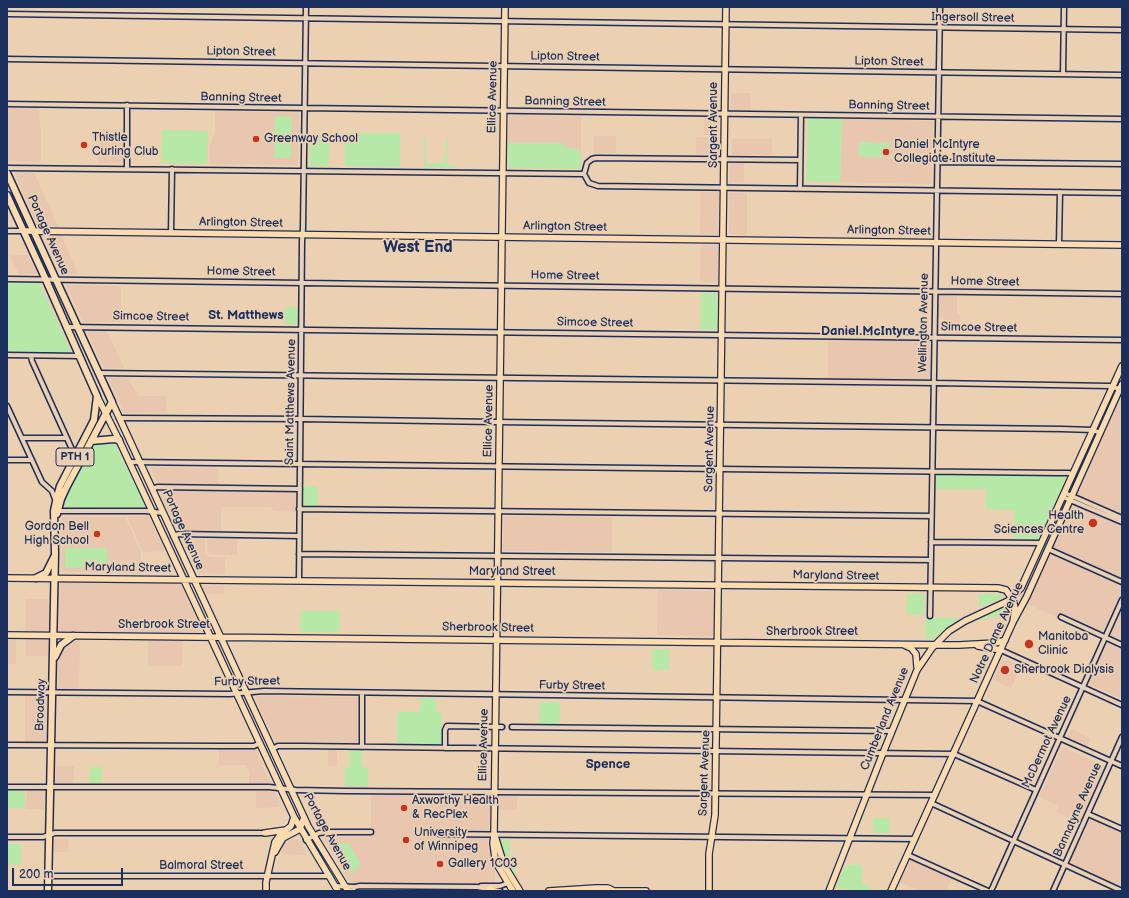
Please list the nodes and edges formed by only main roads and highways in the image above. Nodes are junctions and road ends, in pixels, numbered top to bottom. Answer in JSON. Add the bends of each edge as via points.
{"nodes":[{"id":1,"x":505,"y":7,"type":"edge"},
{"id":2,"x":726,"y":7,"type":"edge"},
{"id":3,"x":7,"y":173,"type":"edge"},
{"id":4,"x":7,"y":195,"type":"edge"},
{"id":5,"x":24,"y":231,"type":"junction"},
{"id":6,"x":34,"y":231,"type":"junction"},
{"id":7,"x":502,"y":237,"type":"junction"},
{"id":8,"x":723,"y":240,"type":"junction"},
{"id":9,"x":1122,"y":245,"type":"edge"},
{"id":10,"x":1122,"y":367,"type":"edge"},
{"id":11,"x":1121,"y":387,"type":"edge"},
{"id":12,"x":97,"y":396,"type":"junction"},
{"id":13,"x":112,"y":402,"type":"junction"},
{"id":14,"x":106,"y":413,"type":"junction"},
{"id":15,"x":119,"y":440,"type":"junction"},
{"id":16,"x":91,"y":441,"type":"junction"},
{"id":17,"x":56,"y":520,"type":"junction"},
{"id":18,"x":55,"y":554,"type":"junction"},
{"id":19,"x":7,"y":578,"type":"edge"},
{"id":20,"x":36,"y":578,"type":"junction"},
{"id":21,"x":54,"y":578,"type":"junction"},
{"id":22,"x":193,"y":579,"type":"junction"},
{"id":23,"x":183,"y":580,"type":"junction"},
{"id":24,"x":498,"y":583,"type":"junction"},
{"id":25,"x":719,"y":585,"type":"junction"},
{"id":26,"x":1012,"y":598,"type":"junction"},
{"id":27,"x":1013,"y":622,"type":"junction"},
{"id":28,"x":7,"y":635,"type":"edge"},
{"id":29,"x":54,"y":635,"type":"junction"},
{"id":30,"x":73,"y":636,"type":"junction"},
{"id":31,"x":210,"y":637,"type":"junction"},
{"id":32,"x":220,"y":637,"type":"junction"},
{"id":33,"x":497,"y":640,"type":"junction"},
{"id":34,"x":1005,"y":640,"type":"junction"},
{"id":35,"x":718,"y":642,"type":"junction"},
{"id":36,"x":901,"y":644,"type":"junction"},
{"id":37,"x":935,"y":644,"type":"junction"},
{"id":38,"x":970,"y":645,"type":"junction"},
{"id":39,"x":1001,"y":650,"type":"junction"},
{"id":40,"x":53,"y":662,"type":"junction"},
{"id":41,"x":917,"y":670,"type":"junction"},
{"id":42,"x":294,"y":817,"type":"junction"},
{"id":43,"x":304,"y":817,"type":"junction"},
{"id":44,"x":300,"y":829,"type":"junction"},
{"id":45,"x":286,"y":830,"type":"junction"},
{"id":46,"x":494,"y":835,"type":"junction"},
{"id":47,"x":274,"y":845,"type":"junction"},
{"id":48,"x":273,"y":855,"type":"junction"},
{"id":49,"x":336,"y":888,"type":"edge"},
{"id":50,"x":348,"y":889,"type":"edge"},
{"id":51,"x":48,"y":891,"type":"edge"},
{"id":52,"x":266,"y":891,"type":"edge"},
{"id":53,"x":513,"y":891,"type":"edge"},
{"id":54,"x":520,"y":891,"type":"edge"},
{"id":55,"x":549,"y":891,"type":"edge"},
{"id":56,"x":614,"y":891,"type":"edge"},
{"id":57,"x":646,"y":891,"type":"edge"},
{"id":58,"x":709,"y":891,"type":"edge"},
{"id":59,"x":829,"y":891,"type":"edge"},
{"id":60,"x":891,"y":891,"type":"edge"}],
"edges":[{"from":1,"to":7,"type":"main road","name":"Ellice Avenue"},
{"from":2,"to":8,"type":"main road","name":"Sargent Avenue"},
{"from":3,"to":6,"type":"highway","name":"Portage Avenue"},
{"from":4,"to":5,"type":"highway","name":"Portage Avenue"},
{"from":5,"to":6,"type":"main road","name":"Arlington Street"},
{"from":5,"to":12,"type":"highway","name":"Portage Avenue"},
{"from":6,"to":7,"type":"main road","name":"Arlington Street"},
{"from":6,"to":13,"type":"highway","name":"Portage Avenue"},
{"from":7,"to":8,"type":"main road","name":"Arlington Street"},
{"from":7,"to":24,"type":"main road","name":"Ellice Avenue"},
{"from":8,"to":9,"type":"main road","name":"Arlington Street"},
{"from":8,"to":25,"type":"main road","name":"Sargent Avenue"},
{"from":10,"to":26,"type":"main road","name":"Notre Dame Avenue","via":[[1021,588]]},
{"from":11,"to":27,"type":"main road","name":"Notre Dame Avenue"},
{"from":12,"to":14,"type":"main road","name":"Portage Avenue"},
{"from":12,"to":17,"type":"highway","name":"Broadway","number":"PTH 1","via":[[94,420],[60,486],[54,511]]},
{"from":13,"to":14,"type":"highway","name":"Broadway","number":"PTH 1"},
{"from":13,"to":22,"type":"main road","name":"Portage Avenue"},
{"from":14,"to":15,"type":"main road","name":"Portage Avenue"},
{"from":14,"to":16,"type":"highway","name":"Broadway","number":"PTH 1"},
{"from":15,"to":16,"type":"highway"},
{"from":15,"to":23,"type":"main road","name":"Portage Avenue"},
{"from":16,"to":17,"type":"highway","name":"Broadway","number":"PTH 1","via":[[65,490]]},
{"from":17,"to":18,"type":"highway","name":"Broadway","number":"PTH 1"},
{"from":18,"to":20,"type":"highway","via":[[46,572]]},
{"from":18,"to":21,"type":"highway","name":"Broadway","number":"PTH 1"},
{"from":19,"to":20,"type":"main road","name":"Maryland Street"},
{"from":20,"to":21,"type":"main road","name":"Maryland Street"},
{"from":21,"to":23,"type":"main road","name":"Maryland Street"},
{"from":21,"to":29,"type":"highway","name":"Broadway","number":"PTH 1"},
{"from":22,"to":23,"type":"main road","name":"Maryland Street"},
{"from":22,"to":24,"type":"main road","name":"Maryland Street"},
{"from":22,"to":32,"type":"main road","name":"Portage Avenue"},
{"from":23,"to":31,"type":"main road","name":"Portage Avenue"},
{"from":24,"to":25,"type":"main road","name":"Maryland Street"},
{"from":24,"to":33,"type":"main road","name":"Ellice Avenue"},
{"from":25,"to":26,"type":"main road","name":"Maryland Street","via":[[1000,588],[1008,592]]},
{"from":25,"to":35,"type":"main road","name":"Sargent Avenue"},
{"from":26,"to":27,"type":"main road","via":[[1015,608]]},
{"from":26,"to":37,"type":"main road","name":"Cumberland Avenue","via":[[949,631]]},
{"from":27,"to":34,"type":"main road","name":"Notre Dame Avenue"},
{"from":28,"to":29,"type":"main road","name":"Sherbrook Street"},
{"from":29,"to":30,"type":"main road","name":"Sherbrook Street"},
{"from":29,"to":40,"type":"highway","name":"Broadway","number":"PTH 1"},
{"from":30,"to":31,"type":"main road","name":"Sherbrook Street"},
{"from":30,"to":40,"type":"highway","via":[[61,645]]},
{"from":31,"to":32,"type":"main road","name":"Sherbrook Street"},
{"from":31,"to":42,"type":"main road","name":"Portage Avenue"},
{"from":32,"to":33,"type":"main road","name":"Sherbrook Street"},
{"from":32,"to":43,"type":"main road","name":"Portage Avenue"},
{"from":33,"to":35,"type":"main road","name":"Sherbrook Street"},
{"from":33,"to":46,"type":"main road","name":"Ellice Avenue"},
{"from":34,"to":38,"type":"main road","name":"Sherbrook Street"},
{"from":34,"to":39,"type":"main road","name":"Notre Dame Avenue"},
{"from":35,"to":36,"type":"main road","name":"Sherbrook Street"},
{"from":35,"to":58,"type":"main road","name":"Sargent Avenue","via":[[716,814],[711,837]]},
{"from":36,"to":37,"type":"main road","name":"Sherbrook Street"},
{"from":36,"to":41,"type":"main road","via":[[911,648],[916,654]]},
{"from":37,"to":38,"type":"main road","name":"Sherbrook Street"},
{"from":37,"to":41,"type":"main road","name":"Cumberland Avenue"},
{"from":38,"to":39,"type":"main road","name":"Sherbrook Street"},
{"from":39,"to":60,"type":"main road","name":"Notre Dame Avenue"},
{"from":40,"to":51,"type":"highway","name":"Broadway","number":"PTH 1"},
{"from":41,"to":59,"type":"main road","name":"Cumberland Avenue"},
{"from":42,"to":44,"type":"main road","name":"Portage Avenue"},
{"from":42,"to":45,"type":"main road","via":[[291,826]]},
{"from":43,"to":44,"type":"main road"},
{"from":43,"to":50,"type":"main road","name":"Portage Avenue"},
{"from":44,"to":48,"type":"main road","via":[[284,838]]},
{"from":44,"to":49,"type":"main road","name":"Portage Avenue"},
{"from":45,"to":47,"type":"main road"},
{"from":45,"to":47,"type":"main road","via":[[265,833],[272,837]]},
{"from":46,"to":53,"type":"main road","name":"Ellice Avenue","via":[[495,858]]},
{"from":46,"to":54,"type":"main road","name":"Ellice Avenue","via":[[504,866]]},
{"from":47,"to":48,"type":"main road"},
{"from":48,"to":52,"type":"main road"},
{"from":55,"to":56,"type":"main road","via":[[608,888]]},
{"from":56,"to":57,"type":"main road"}]}
